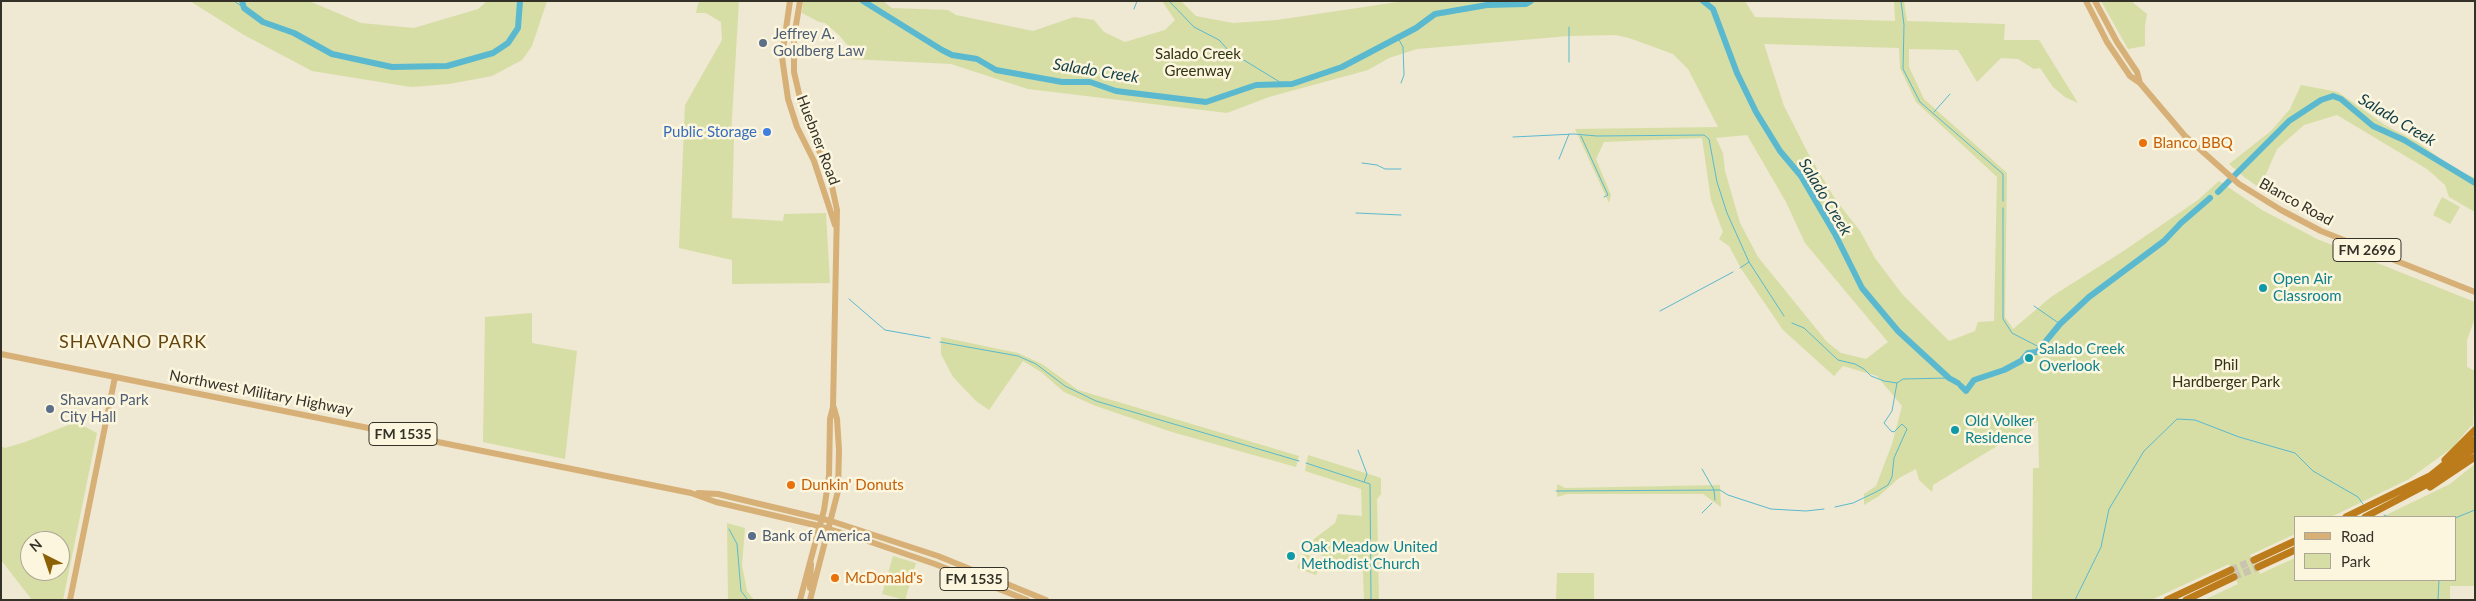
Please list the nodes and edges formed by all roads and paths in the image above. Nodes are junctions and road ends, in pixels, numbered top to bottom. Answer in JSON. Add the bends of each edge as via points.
{"nodes":[{"id":1,"x":790,"y":1,"type":"edge"},
{"id":2,"x":800,"y":1,"type":"edge"},
{"id":3,"x":2086,"y":1,"type":"edge"},
{"id":4,"x":2095,"y":1,"type":"edge"},
{"id":5,"x":2140,"y":83,"type":"junction"},
{"id":6,"x":827,"y":171,"type":"junction"},
{"id":7,"x":819,"y":174,"type":"junction"},
{"id":8,"x":835,"y":226,"type":"junction"},
{"id":9,"x":2475,"y":292,"type":"edge"},
{"id":10,"x":1,"y":354,"type":"edge"},
{"id":11,"x":114,"y":377,"type":"junction"},
{"id":12,"x":833,"y":407,"type":"junction"},
{"id":13,"x":2475,"y":430,"type":"edge"},
{"id":14,"x":829,"y":439,"type":"junction"},
{"id":15,"x":838,"y":439,"type":"junction"},
{"id":16,"x":2475,"y":440,"type":"edge"},
{"id":17,"x":2475,"y":448,"type":"edge"},
{"id":18,"x":2475,"y":457,"type":"edge"},
{"id":19,"x":2409,"y":488,"type":"junction"},
{"id":20,"x":692,"y":493,"type":"junction"},
{"id":21,"x":2402,"y":499,"type":"junction"},
{"id":22,"x":2348,"y":516,"type":"edge"},
{"id":23,"x":2367,"y":516,"type":"edge"},
{"id":24,"x":821,"y":518,"type":"junction"},
{"id":25,"x":831,"y":521,"type":"junction"},
{"id":26,"x":819,"y":526,"type":"junction"},
{"id":27,"x":828,"y":528,"type":"junction"},
{"id":28,"x":2294,"y":542,"type":"edge"},
{"id":29,"x":812,"y":550,"type":"junction"},
{"id":30,"x":2294,"y":550,"type":"edge"},
{"id":31,"x":70,"y":600,"type":"edge"},
{"id":32,"x":800,"y":600,"type":"edge"},
{"id":33,"x":805,"y":600,"type":"edge"},
{"id":34,"x":810,"y":600,"type":"edge"},
{"id":35,"x":1028,"y":600,"type":"edge"},
{"id":36,"x":1046,"y":600,"type":"edge"},
{"id":37,"x":2167,"y":600,"type":"edge"},
{"id":38,"x":2186,"y":600,"type":"edge"}],
"edges":[{"from":1,"to":7,"type":"main road","name":"Huebner Road","via":[[783,36],[783,74],[797,127]]},
{"from":2,"to":6,"type":"main road","name":"Huebner Road","via":[[794,37],[794,72],[803,111]]},
{"from":3,"to":5,"type":"main road","name":"Blanco Road","number":"FM 2696","via":[[2116,56],[2130,76]]},
{"from":4,"to":5,"type":"main road","name":"Blanco Road","number":"FM 2696"},
{"from":5,"to":9,"type":"main road","name":"Blanco Road","number":"FM 2696","via":[[2177,128],[2220,168],[2263,200],[2321,231]]},
{"from":6,"to":7,"type":"main road"},
{"from":6,"to":8,"type":"main road","name":"Huebner Road","via":[[837,210]]},
{"from":7,"to":8,"type":"main road","name":"Huebner Road"},
{"from":8,"to":12,"type":"main road","name":"Huebner Road"},
{"from":10,"to":11,"type":"main road","name":"Northwest Military Highway","number":"FM 1535"},
{"from":11,"to":20,"type":"main road","name":"Northwest Military Highway","number":"FM 1535"},
{"from":11,"to":31,"type":"main road"},
{"from":12,"to":14,"type":"main road","name":"Huebner Road"},
{"from":12,"to":15,"type":"main road","name":"Huebner Road"},
{"from":13,"to":19,"type":"highway"},
{"from":14,"to":15,"type":"main road"},
{"from":14,"to":24,"type":"main road","name":"Huebner Road","via":[[829,476]]},
{"from":15,"to":25,"type":"main road","name":"Huebner Road","via":[[839,477]]},
{"from":16,"to":19,"type":"highway","via":[[2437,471]]},
{"from":17,"to":21,"type":"highway","via":[[2440,476]]},
{"from":18,"to":21,"type":"highway","via":[[2446,477]]},
{"from":19,"to":22,"type":"highway"},
{"from":20,"to":24,"type":"main road","name":"Northwest Military Highway","number":"FM 1535","via":[[718,494]]},
{"from":20,"to":26,"type":"main road","name":"Northwest Military Highway","number":"FM 1535","via":[[716,502]]},
{"from":21,"to":23,"type":"highway"},
{"from":24,"to":25,"type":"main road","name":"Northwest Military Highway","number":"FM 1535"},
{"from":24,"to":26,"type":"main road","name":"Huebner Road"},
{"from":25,"to":27,"type":"main road","name":"Huebner Road"},
{"from":25,"to":36,"type":"main road","name":"Northwest Military Highway","number":"FM 1535","via":[[938,556]]},
{"from":26,"to":27,"type":"main road","name":"Northwest Military Highway","number":"FM 1535"},
{"from":26,"to":29,"type":"main road","name":"Huebner Road"},
{"from":27,"to":34,"type":"main road","name":"Huebner Road"},
{"from":27,"to":35,"type":"main road","name":"Northwest Military Highway","number":"FM 1535","via":[[928,561]]},
{"from":28,"to":30,"type":"highway","via":[[2256,563]]},
{"from":29,"to":32,"type":"main road","name":"Huebner Road"},
{"from":29,"to":33,"type":"main road"},
{"from":37,"to":38,"type":"highway","via":[[2233,574]]}]}
